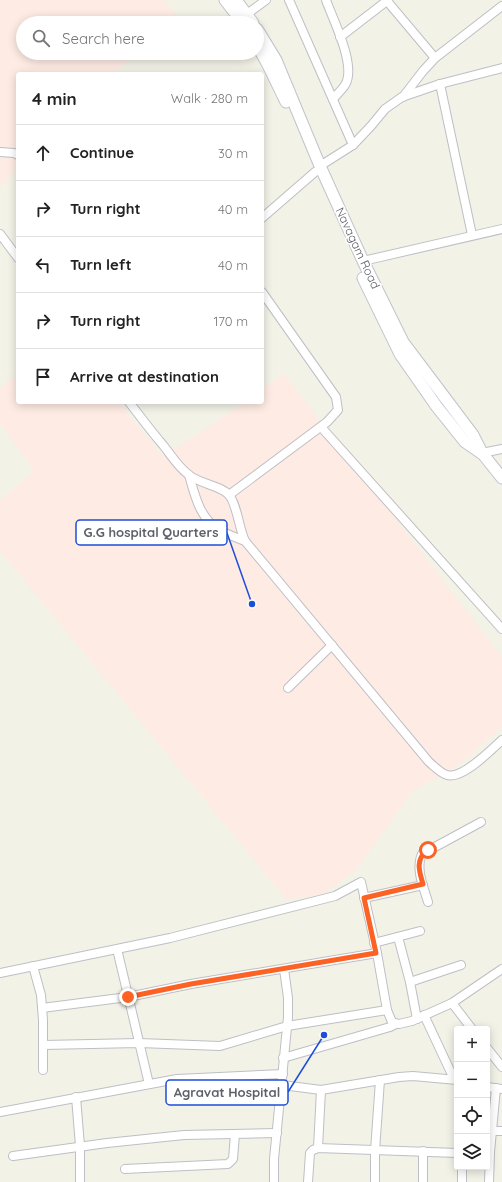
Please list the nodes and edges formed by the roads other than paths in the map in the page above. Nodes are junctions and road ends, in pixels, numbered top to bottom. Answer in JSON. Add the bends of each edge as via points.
{"nodes":[{"id":1,"x":225,"y":0,"type":"edge"},
{"id":2,"x":236,"y":0,"type":"edge"},
{"id":3,"x":266,"y":0,"type":"edge"},
{"id":4,"x":289,"y":0,"type":"edge"},
{"id":5,"x":326,"y":0,"type":"edge"},
{"id":6,"x":388,"y":0,"type":"edge"},
{"id":7,"x":502,"y":6,"type":"edge"},
{"id":8,"x":243,"y":16,"type":"edge"},
{"id":9,"x":246,"y":16,"type":"edge"},
{"id":10,"x":252,"y":16,"type":"edge"},
{"id":11,"x":340,"y":37,"type":"junction"},
{"id":12,"x":264,"y":40,"type":"edge"},
{"id":13,"x":264,"y":58,"type":"edge"},
{"id":14,"x":435,"y":58,"type":"junction"},
{"id":15,"x":502,"y":68,"type":"edge"},
{"id":16,"x":440,"y":84,"type":"junction"},
{"id":17,"x":402,"y":97,"type":"junction"},
{"id":18,"x":333,"y":99,"type":"junction"},
{"id":19,"x":353,"y":145,"type":"junction"},
{"id":20,"x":0,"y":152,"type":"edge"},
{"id":21,"x":16,"y":154,"type":"edge"},
{"id":22,"x":318,"y":169,"type":"junction"},
{"id":23,"x":264,"y":216,"type":"edge"},
{"id":24,"x":502,"y":229,"type":"edge"},
{"id":25,"x":0,"y":234,"type":"edge"},
{"id":26,"x":472,"y":235,"type":"junction"},
{"id":27,"x":16,"y":255,"type":"edge"},
{"id":28,"x":363,"y":260,"type":"junction"},
{"id":29,"x":264,"y":295,"type":"edge"},
{"id":30,"x":131,"y":404,"type":"edge"},
{"id":31,"x":320,"y":427,"type":"junction"},
{"id":32,"x":502,"y":449,"type":"edge"},
{"id":33,"x":482,"y":453,"type":"junction"},
{"id":34,"x":189,"y":475,"type":"junction"},
{"id":35,"x":502,"y":478,"type":"edge"},
{"id":36,"x":229,"y":495,"type":"junction"},
{"id":37,"x":245,"y":541,"type":"junction"},
{"id":38,"x":502,"y":629,"type":"edge"},
{"id":39,"x":332,"y":645,"type":"junction"},
{"id":40,"x":288,"y":688,"type":"dead end"},
{"id":41,"x":502,"y":740,"type":"edge"},
{"id":42,"x":481,"y":822,"type":"dead end"},
{"id":43,"x":423,"y":884,"type":"junction"},
{"id":44,"x":364,"y":898,"type":"junction"},
{"id":45,"x":428,"y":902,"type":"dead end"},
{"id":46,"x":420,"y":931,"type":"dead end"},
{"id":47,"x":398,"y":937,"type":"junction"},
{"id":48,"x":374,"y":943,"type":"junction"},
{"id":49,"x":117,"y":949,"type":"junction"},
{"id":50,"x":376,"y":953,"type":"junction"},
{"id":51,"x":461,"y":965,"type":"dead end"},
{"id":52,"x":32,"y":966,"type":"junction"},
{"id":53,"x":284,"y":969,"type":"junction"},
{"id":54,"x":502,"y":969,"type":"edge"},
{"id":55,"x":0,"y":973,"type":"edge"},
{"id":56,"x":410,"y":982,"type":"junction"},
{"id":57,"x":128,"y":997,"type":"junction"},
{"id":58,"x":452,"y":1003,"type":"junction"},
{"id":59,"x":42,"y":1008,"type":"junction"},
{"id":60,"x":387,"y":1010,"type":"junction"},
{"id":61,"x":421,"y":1017,"type":"junction"},
{"id":62,"x":396,"y":1024,"type":"junction"},
{"id":63,"x":287,"y":1026,"type":"junction"},
{"id":64,"x":470,"y":1026,"type":"edge"},
{"id":65,"x":139,"y":1043,"type":"junction"},
{"id":66,"x":43,"y":1045,"type":"junction"},
{"id":67,"x":490,"y":1052,"type":"edge"},
{"id":68,"x":283,"y":1058,"type":"junction"},
{"id":69,"x":502,"y":1067,"type":"edge"},
{"id":70,"x":43,"y":1070,"type":"dead end"},
{"id":71,"x":283,"y":1074,"type":"junction"},
{"id":72,"x":454,"y":1076,"type":"edge"},
{"id":73,"x":380,"y":1080,"type":"junction"},
{"id":74,"x":454,"y":1080,"type":"edge"},
{"id":75,"x":149,"y":1084,"type":"junction"},
{"id":76,"x":282,"y":1085,"type":"junction"},
{"id":77,"x":499,"y":1088,"type":"edge"},
{"id":78,"x":321,"y":1090,"type":"junction"},
{"id":79,"x":76,"y":1097,"type":"junction"},
{"id":80,"x":0,"y":1112,"type":"edge"},
{"id":81,"x":492,"y":1131,"type":"junction"},
{"id":82,"x":502,"y":1131,"type":"edge"},
{"id":83,"x":277,"y":1133,"type":"junction"},
{"id":84,"x":235,"y":1134,"type":"junction"},
{"id":85,"x":490,"y":1142,"type":"edge"},
{"id":86,"x":80,"y":1146,"type":"junction"},
{"id":87,"x":318,"y":1148,"type":"junction"},
{"id":88,"x":375,"y":1150,"type":"junction"},
{"id":89,"x":423,"y":1151,"type":"junction"},
{"id":90,"x":454,"y":1153,"type":"edge"},
{"id":91,"x":13,"y":1156,"type":"dead end"},
{"id":92,"x":125,"y":1169,"type":"dead end"},
{"id":93,"x":462,"y":1170,"type":"edge"},
{"id":94,"x":489,"y":1170,"type":"edge"},
{"id":95,"x":80,"y":1182,"type":"edge"},
{"id":96,"x":274,"y":1182,"type":"edge"},
{"id":97,"x":308,"y":1182,"type":"edge"},
{"id":98,"x":375,"y":1182,"type":"edge"},
{"id":99,"x":423,"y":1182,"type":"edge"},
{"id":100,"x":462,"y":1182,"type":"edge"},
{"id":101,"x":489,"y":1182,"type":"edge"}],
"edges":[{"from":1,"to":8,"type":"street"},
{"from":2,"to":9,"type":"street"},
{"from":3,"to":10,"type":"street"},
{"from":4,"to":18,"type":"street"},
{"from":5,"to":11,"type":"street"},
{"from":6,"to":11,"type":"street"},
{"from":6,"to":14,"type":"street"},
{"from":7,"to":14,"type":"street"},
{"from":11,"to":18,"type":"street","via":[[349,68],[345,85]]},
{"from":12,"to":22,"type":"street","name":"Navagam Road","via":[[276,60]]},
{"from":13,"to":22,"type":"street","name":"Navagam Road"},
{"from":14,"to":17,"type":"street"},
{"from":15,"to":16,"type":"street"},
{"from":16,"to":17,"type":"street"},
{"from":16,"to":26,"type":"street"},
{"from":17,"to":19,"type":"street","via":[[384,109]]},
{"from":18,"to":19,"type":"street"},
{"from":19,"to":22,"type":"street"},
{"from":20,"to":21,"type":"street"},
{"from":22,"to":23,"type":"street"},
{"from":22,"to":28,"type":"street","name":"Navagam Road"},
{"from":22,"to":33,"type":"street","name":"Navagam Road","via":[[368,289],[400,354],[465,442]]},
{"from":24,"to":26,"type":"street"},
{"from":25,"to":27,"type":"street"},
{"from":26,"to":28,"type":"street"},
{"from":28,"to":33,"type":"street","name":"Navagam Road","via":[[403,342],[473,435]]},
{"from":29,"to":31,"type":"street","via":[[336,397],[338,410]]},
{"from":30,"to":34,"type":"street","via":[[175,462]]},
{"from":31,"to":36,"type":"street"},
{"from":31,"to":38,"type":"street"},
{"from":32,"to":33,"type":"street"},
{"from":33,"to":35,"type":"street","name":"Navagam Road"},
{"from":34,"to":36,"type":"street"},
{"from":34,"to":37,"type":"street","via":[[196,500],[204,516],[220,531]]},
{"from":36,"to":37,"type":"street","via":[[234,502]]},
{"from":37,"to":39,"type":"street"},
{"from":39,"to":40,"type":"street"},
{"from":39,"to":41,"type":"street","via":[[429,762],[448,775],[463,771]]},
{"from":42,"to":43,"type":"street","via":[[422,854],[420,871]]},
{"from":43,"to":44,"type":"street"},
{"from":43,"to":45,"type":"street"},
{"from":44,"to":48,"type":"street"},
{"from":44,"to":49,"type":"street","via":[[361,882],[335,896]]},
{"from":46,"to":47,"type":"street"},
{"from":47,"to":48,"type":"street"},
{"from":47,"to":56,"type":"street"},
{"from":48,"to":50,"type":"street"},
{"from":49,"to":52,"type":"street"},
{"from":49,"to":57,"type":"street"},
{"from":50,"to":53,"type":"street"},
{"from":50,"to":60,"type":"street"},
{"from":51,"to":56,"type":"street"},
{"from":52,"to":55,"type":"street"},
{"from":52,"to":59,"type":"street","via":[[41,995]]},
{"from":53,"to":57,"type":"street"},
{"from":53,"to":63,"type":"street","via":[[288,998]]},
{"from":54,"to":58,"type":"street"},
{"from":56,"to":61,"type":"street"},
{"from":57,"to":59,"type":"street"},
{"from":57,"to":65,"type":"street"},
{"from":58,"to":61,"type":"street"},
{"from":58,"to":64,"type":"street"},
{"from":59,"to":66,"type":"street"},
{"from":60,"to":62,"type":"street","via":[[392,1022]]},
{"from":60,"to":63,"type":"street"},
{"from":61,"to":62,"type":"street"},
{"from":61,"to":72,"type":"street"},
{"from":62,"to":68,"type":"street"},
{"from":63,"to":65,"type":"street","via":[[220,1046]]},
{"from":63,"to":68,"type":"street"},
{"from":65,"to":66,"type":"street"},
{"from":65,"to":75,"type":"street"},
{"from":66,"to":70,"type":"street"},
{"from":67,"to":69,"type":"street"},
{"from":68,"to":71,"type":"street"},
{"from":71,"to":75,"type":"street","via":[[177,1078]]},
{"from":71,"to":76,"type":"street"},
{"from":73,"to":74,"type":"street","via":[[413,1076]]},
{"from":73,"to":78,"type":"street"},
{"from":73,"to":88,"type":"street"},
{"from":75,"to":79,"type":"street"},
{"from":76,"to":78,"type":"street"},
{"from":76,"to":83,"type":"street"},
{"from":77,"to":81,"type":"street"},
{"from":78,"to":87,"type":"street"},
{"from":79,"to":80,"type":"street"},
{"from":79,"to":86,"type":"street"},
{"from":81,"to":82,"type":"street"},
{"from":81,"to":85,"type":"street"},
{"from":83,"to":84,"type":"street"},
{"from":83,"to":96,"type":"street"},
{"from":84,"to":86,"type":"street","via":[[184,1135]]},
{"from":84,"to":92,"type":"street","via":[[233,1159],[228,1164]]},
{"from":86,"to":91,"type":"street"},
{"from":86,"to":95,"type":"street"},
{"from":87,"to":88,"type":"street"},
{"from":87,"to":97,"type":"street","via":[[310,1153]]},
{"from":88,"to":89,"type":"street"},
{"from":88,"to":98,"type":"street"},
{"from":89,"to":90,"type":"street"},
{"from":89,"to":99,"type":"street"},
{"from":93,"to":100,"type":"street"},
{"from":94,"to":101,"type":"street"}]}
